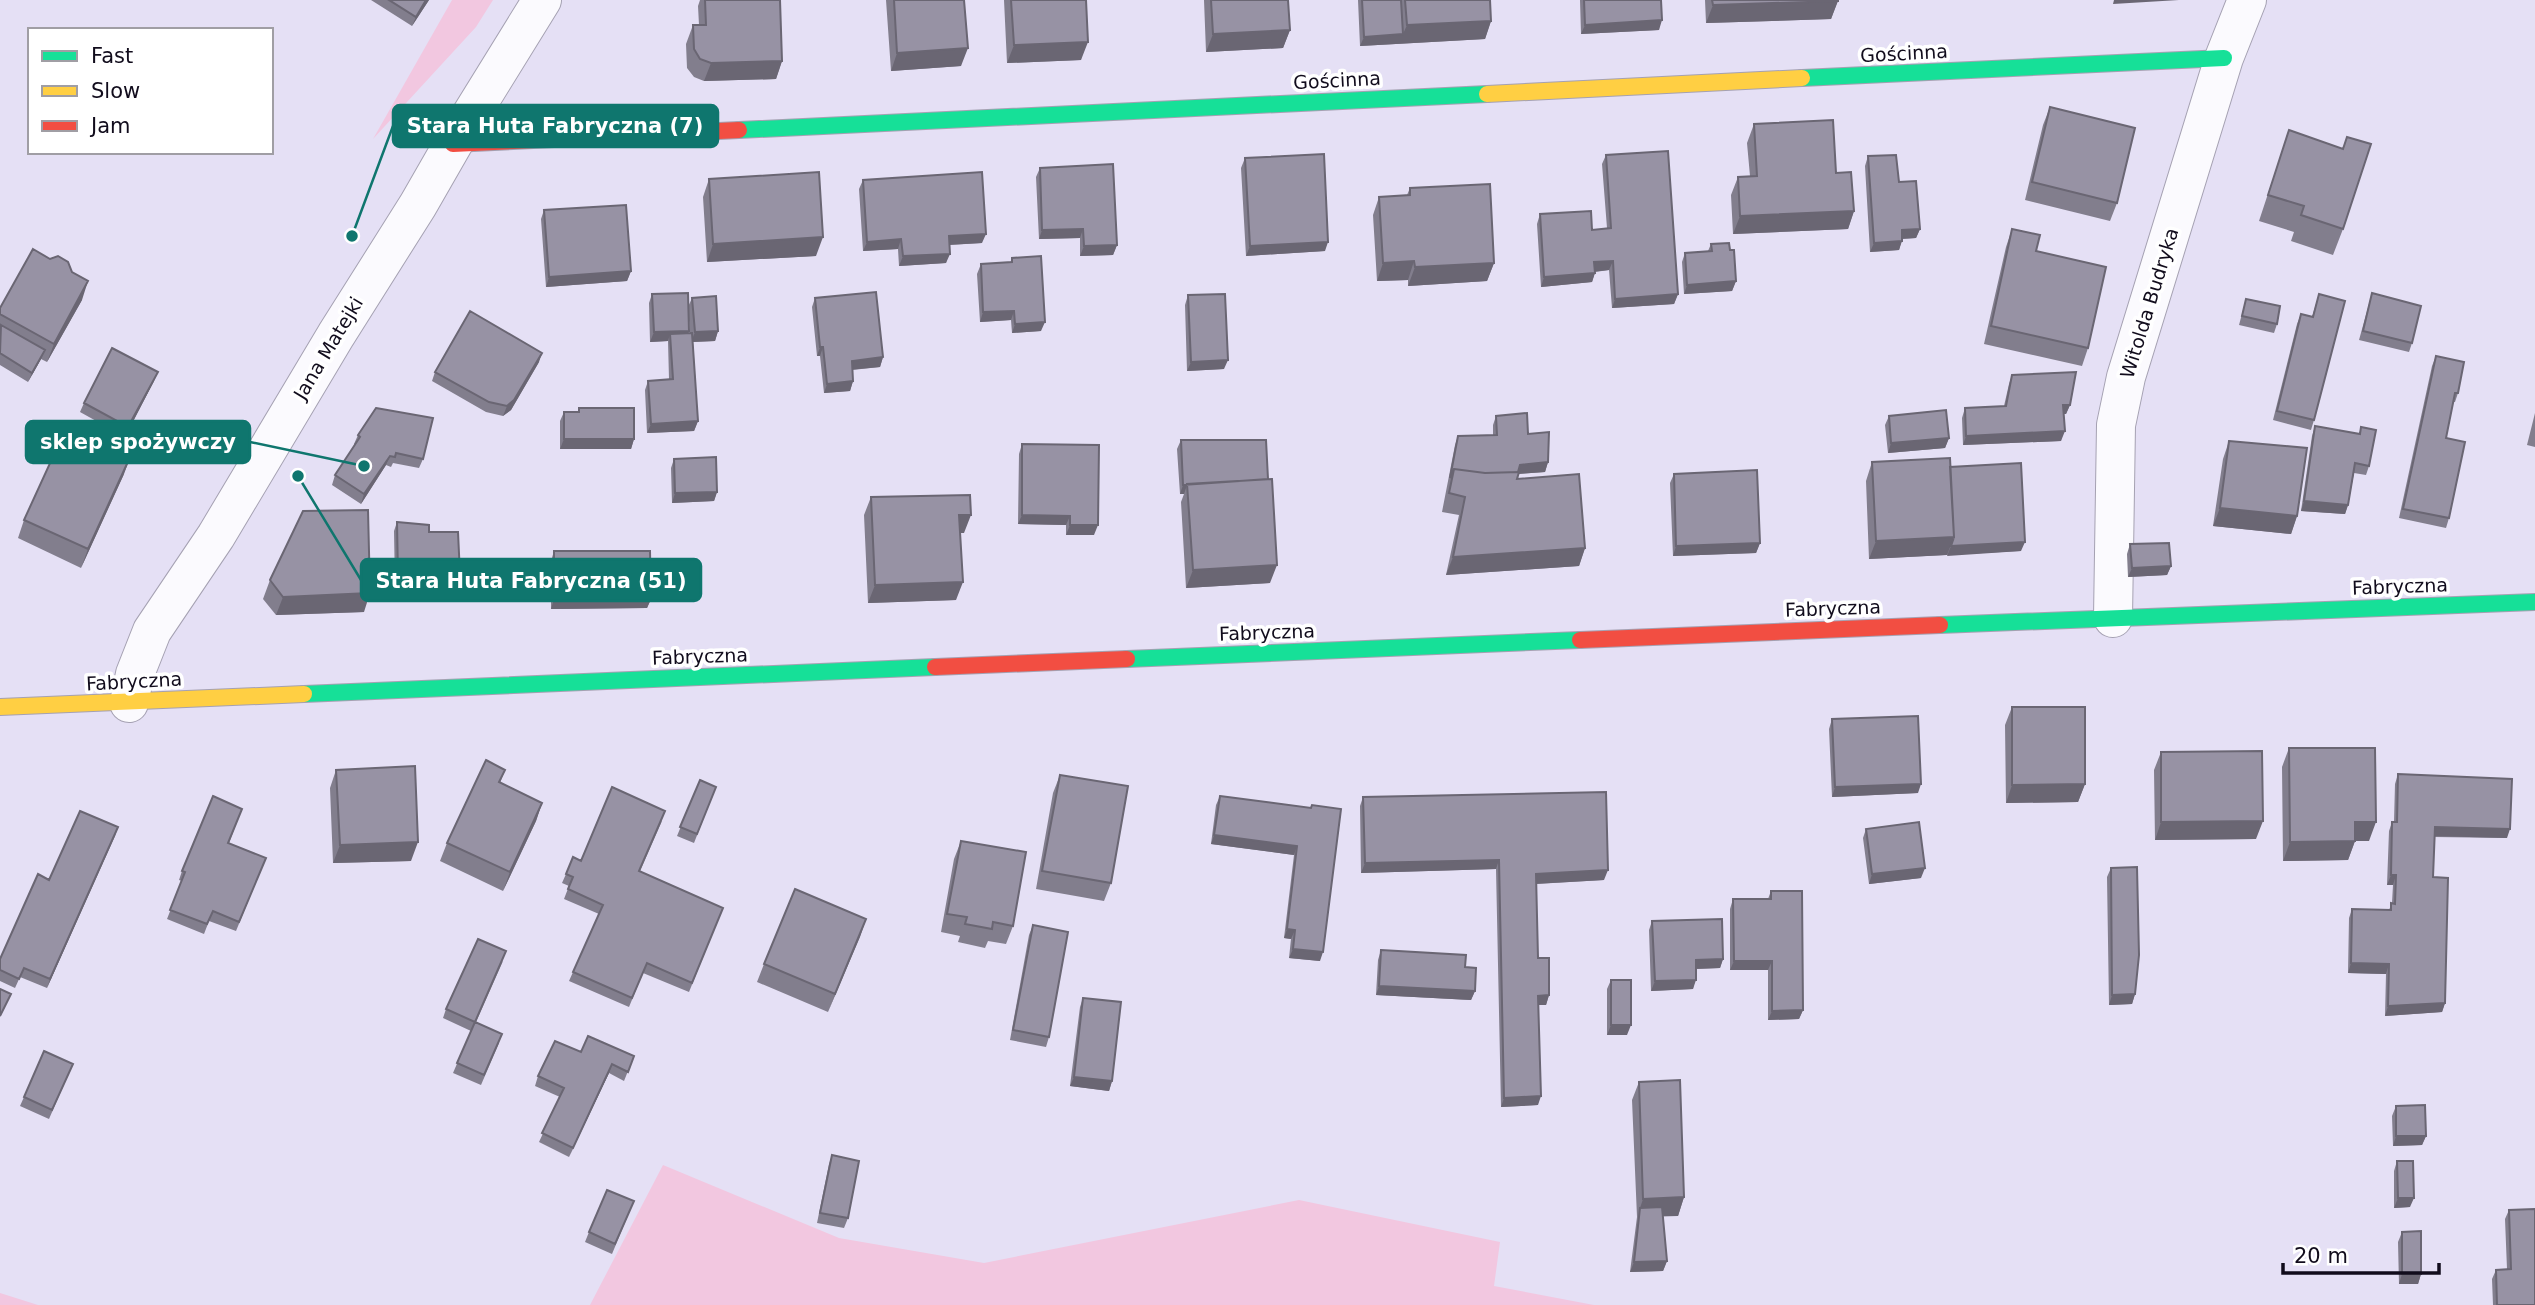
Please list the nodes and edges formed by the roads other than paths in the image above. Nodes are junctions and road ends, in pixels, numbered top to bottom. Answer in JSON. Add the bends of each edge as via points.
{"nodes":[{"id":1,"x":542,"y":0,"type":"edge"},
{"id":2,"x":2247,"y":0,"type":"edge"},
{"id":3,"x":2224,"y":58,"type":"junction"},
{"id":4,"x":453,"y":144,"type":"junction"},
{"id":5,"x":2535,"y":603,"type":"edge"},
{"id":6,"x":2113,"y":618,"type":"junction"},
{"id":7,"x":129,"y":703,"type":"junction"},
{"id":8,"x":0,"y":707,"type":"edge"}],
"edges":[{"from":1,"to":4,"type":"street","name":"Jana Matejki"},
{"from":2,"to":3,"type":"street","name":"Witolda Budryka"},
{"from":3,"to":4,"type":"street","name":"Gościnna"},
{"from":3,"to":6,"type":"street","name":"Witolda Budryka","via":[[2126,377],[2116,425]]},
{"from":4,"to":7,"type":"street","name":"Jana Matejki","via":[[216,536],[152,631]]},
{"from":5,"to":6,"type":"street","name":"Fabryczna"},
{"from":6,"to":7,"type":"street","name":"Fabryczna"},
{"from":7,"to":8,"type":"street","name":"Fabryczna"}]}
